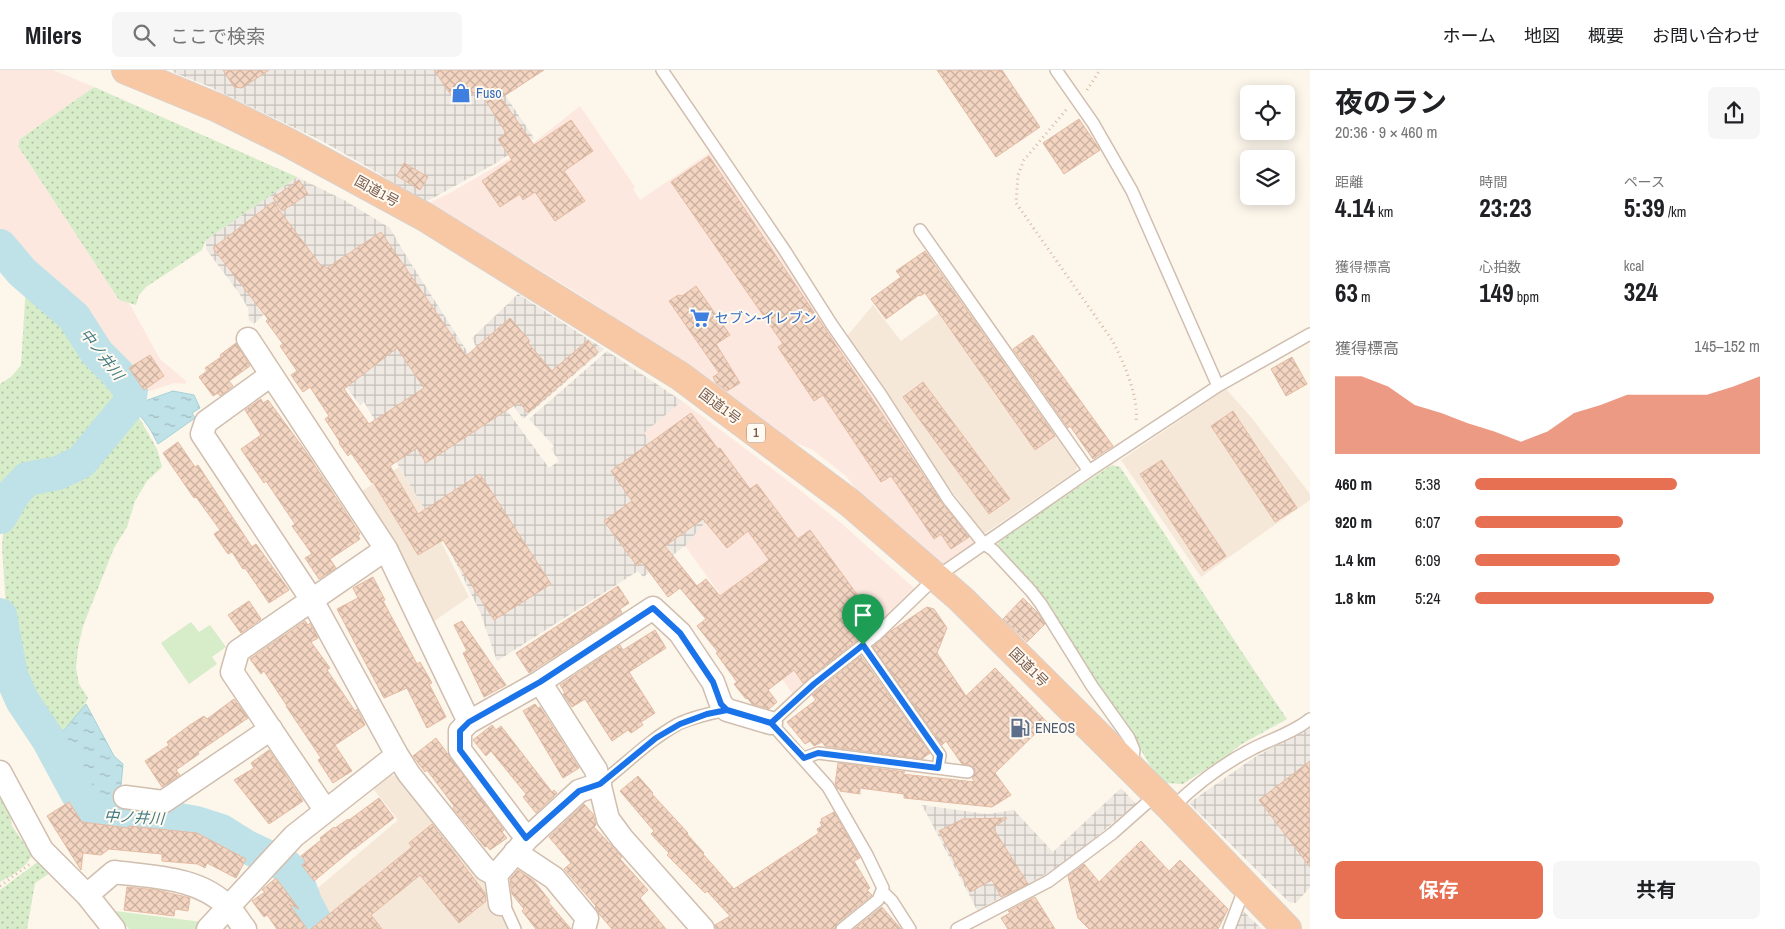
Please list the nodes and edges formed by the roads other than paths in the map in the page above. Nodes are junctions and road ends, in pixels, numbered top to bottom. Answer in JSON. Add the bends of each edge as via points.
{"nodes":[{"id":1,"x":126,"y":70,"type":"edge"},
{"id":2,"x":662,"y":70,"type":"edge"},
{"id":3,"x":1056,"y":70,"type":"edge"},
{"id":4,"x":920,"y":230,"type":"dead end"},
{"id":5,"x":1310,"y":334,"type":"edge"},
{"id":6,"x":248,"y":339,"type":"dead end"},
{"id":7,"x":271,"y":375,"type":"junction"},
{"id":8,"x":1218,"y":386,"type":"junction"},
{"id":9,"x":1089,"y":471,"type":"junction"},
{"id":10,"x":984,"y":544,"type":"junction"},
{"id":11,"x":386,"y":549,"type":"junction"},
{"id":12,"x":935,"y":578,"type":"junction"},
{"id":13,"x":312,"y":600,"type":"junction"},
{"id":14,"x":863,"y":645,"type":"junction"},
{"id":15,"x":540,"y":682,"type":"junction"},
{"id":16,"x":727,"y":710,"type":"junction"},
{"id":17,"x":1310,"y":719,"type":"edge"},
{"id":18,"x":469,"y":722,"type":"junction"},
{"id":19,"x":771,"y":723,"type":"junction"},
{"id":20,"x":271,"y":729,"type":"junction"},
{"id":21,"x":397,"y":755,"type":"junction"},
{"id":22,"x":804,"y":758,"type":"junction"},
{"id":23,"x":938,"y":768,"type":"junction"},
{"id":24,"x":1132,"y":769,"type":"junction"},
{"id":25,"x":0,"y":772,"type":"edge"},
{"id":26,"x":968,"y":772,"type":"dead end"},
{"id":27,"x":600,"y":784,"type":"junction"},
{"id":28,"x":125,"y":797,"type":"dead end"},
{"id":29,"x":1164,"y":802,"type":"junction"},
{"id":30,"x":326,"y":811,"type":"junction"},
{"id":31,"x":521,"y":845,"type":"junction"},
{"id":32,"x":496,"y":875,"type":"junction"},
{"id":33,"x":1246,"y":887,"type":"junction"},
{"id":34,"x":882,"y":892,"type":"junction"},
{"id":35,"x":87,"y":895,"type":"junction"},
{"id":36,"x":500,"y":904,"type":"joint"},
{"id":37,"x":228,"y":907,"type":"junction"},
{"id":38,"x":114,"y":929,"type":"edge"},
{"id":39,"x":208,"y":929,"type":"edge"},
{"id":40,"x":245,"y":929,"type":"edge"},
{"id":41,"x":515,"y":929,"type":"edge"},
{"id":42,"x":584,"y":929,"type":"edge"},
{"id":43,"x":703,"y":929,"type":"edge"},
{"id":44,"x":842,"y":929,"type":"edge"},
{"id":45,"x":910,"y":929,"type":"edge"},
{"id":46,"x":957,"y":929,"type":"edge"},
{"id":47,"x":1230,"y":929,"type":"edge"},
{"id":48,"x":1287,"y":929,"type":"edge"}],
"edges":[{"from":1,"to":12,"type":"highway","name":"国道1号","number":"1","via":[[218,108],[425,217],[680,376],[850,503]]},
{"from":2,"to":10,"type":"lane","via":[[948,499]]},
{"from":3,"to":8,"type":"lane","via":[[1093,123],[1132,191]]},
{"from":4,"to":9,"type":"lane"},
{"from":5,"to":8,"type":"lane"},
{"from":6,"to":7,"type":"street"},
{"from":7,"to":11,"type":"street"},
{"from":7,"to":13,"type":"street","via":[[206,422],[202,434]]},
{"from":8,"to":9,"type":"lane"},
{"from":9,"to":10,"type":"lane"},
{"from":10,"to":12,"type":"lane"},
{"from":10,"to":24,"type":"lane","via":[[1032,590],[1129,738],[1134,750]]},
{"from":11,"to":13,"type":"street"},
{"from":11,"to":18,"type":"street"},
{"from":12,"to":14,"type":"lane"},
{"from":12,"to":24,"type":"highway","name":"国道1号","number":"1","via":[[961,599]]},
{"from":13,"to":20,"type":"street","via":[[238,651],[232,672]]},
{"from":13,"to":21,"type":"street"},
{"from":14,"to":19,"type":"lane"},
{"from":14,"to":23,"type":"lane","via":[[940,755]]},
{"from":15,"to":16,"type":"street","via":[[653,608],[680,633],[713,682],[721,704]]},
{"from":15,"to":18,"type":"street"},
{"from":15,"to":27,"type":"street","via":[[596,770]]},
{"from":16,"to":19,"type":"street"},
{"from":16,"to":27,"type":"lane","via":[[680,724],[656,738]]},
{"from":17,"to":29,"type":"lane","via":[[1300,727],[1242,754],[1187,793]]},
{"from":18,"to":31,"type":"street","via":[[460,731],[460,750]]},
{"from":19,"to":22,"type":"lane"},
{"from":20,"to":28,"type":"street","via":[[163,802]]},
{"from":20,"to":30,"type":"street"},
{"from":21,"to":30,"type":"street"},
{"from":21,"to":32,"type":"street","via":[[485,870]]},
{"from":22,"to":23,"type":"lane","via":[[818,753]]},
{"from":22,"to":34,"type":"lane","via":[[828,787],[867,855]]},
{"from":23,"to":26,"type":"lane"},
{"from":24,"to":29,"type":"highway","name":"国道1号","number":"1"},
{"from":25,"to":35,"type":"street","via":[[42,850]]},
{"from":27,"to":31,"type":"street","via":[[579,791]]},
{"from":27,"to":43,"type":"street","via":[[608,819]]},
{"from":29,"to":33,"type":"highway","name":"国道1号","number":"1"},
{"from":29,"to":46,"type":"lane","via":[[1113,833],[1049,881]]},
{"from":30,"to":37,"type":"street","via":[[294,836]]},
{"from":31,"to":32,"type":"street"},
{"from":31,"to":42,"type":"street","via":[[588,918]]},
{"from":32,"to":36,"type":"street"},
{"from":33,"to":47,"type":"lane"},
{"from":33,"to":48,"type":"highway","name":"国道1号","number":"1"},
{"from":34,"to":44,"type":"lane","via":[[878,900]]},
{"from":34,"to":45,"type":"lane","via":[[892,901]]},
{"from":35,"to":37,"type":"street","via":[[114,872],[183,881],[214,896]]},
{"from":35,"to":38,"type":"street"},
{"from":36,"to":41,"type":"lane","via":[[505,907]]},
{"from":37,"to":39,"type":"street"},
{"from":37,"to":40,"type":"street"}]}
